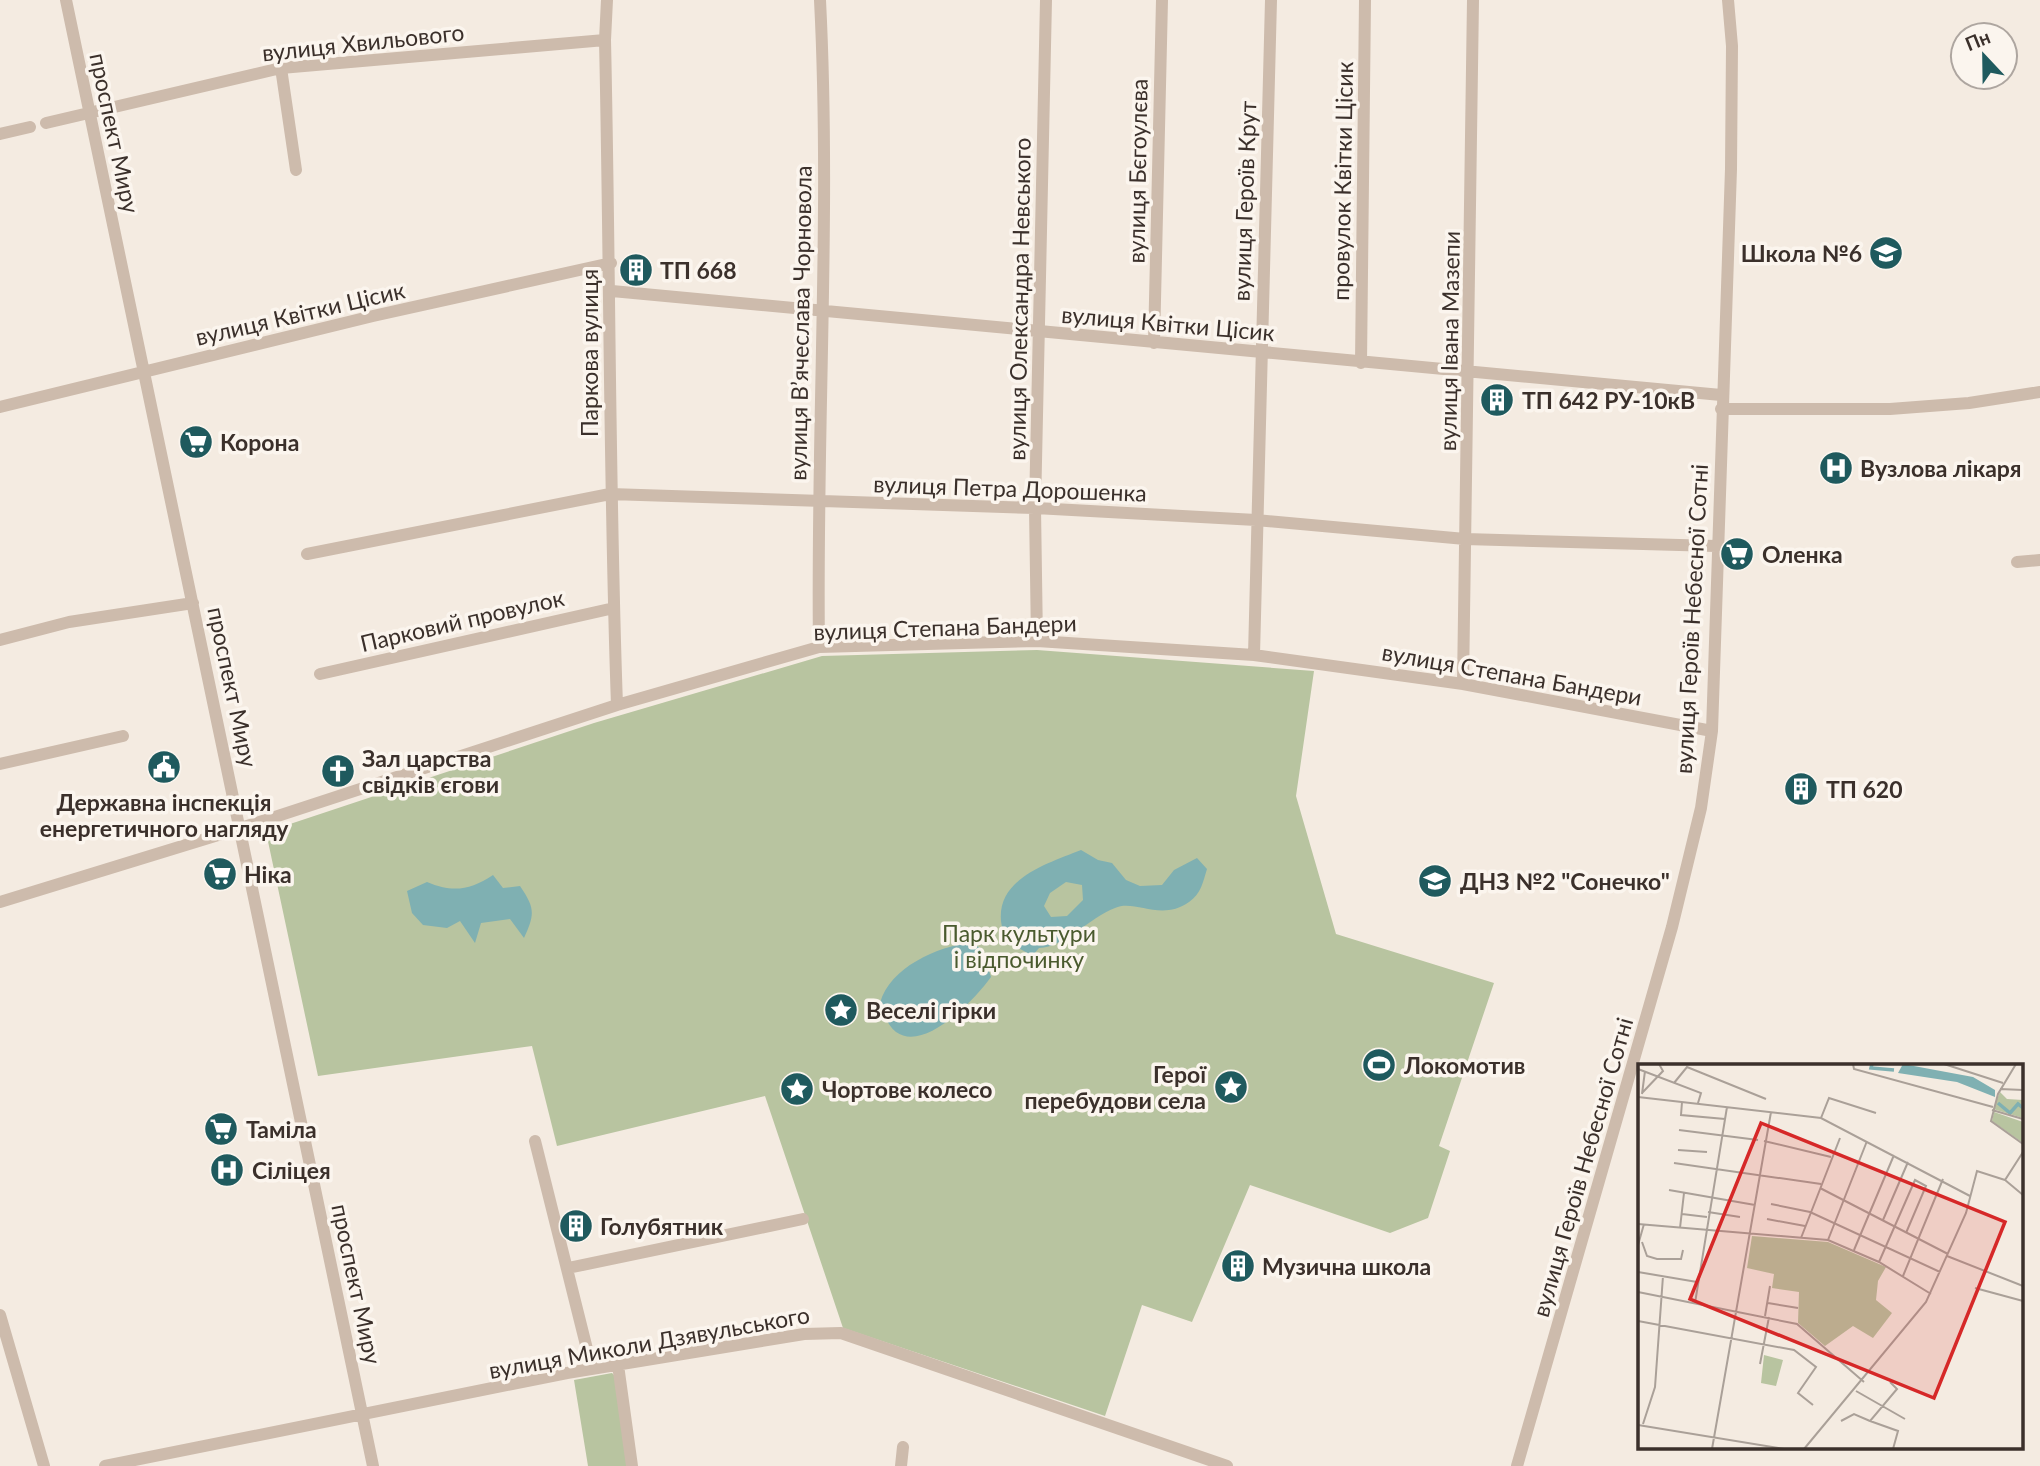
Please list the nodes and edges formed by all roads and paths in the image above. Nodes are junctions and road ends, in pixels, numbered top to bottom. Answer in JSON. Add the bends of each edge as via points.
{"nodes":[{"id":1,"x":66,"y":0,"type":"edge"},
{"id":2,"x":607,"y":0,"type":"edge"},
{"id":3,"x":820,"y":0,"type":"edge"},
{"id":4,"x":1046,"y":0,"type":"edge"},
{"id":5,"x":1162,"y":0,"type":"edge"},
{"id":6,"x":1271,"y":0,"type":"edge"},
{"id":7,"x":1366,"y":0,"type":"edge"},
{"id":8,"x":1473,"y":0,"type":"edge"},
{"id":9,"x":1728,"y":0,"type":"edge"},
{"id":10,"x":605,"y":40,"type":"junction"},
{"id":11,"x":281,"y":68,"type":"junction"},
{"id":12,"x":90,"y":113,"type":"junction"},
{"id":13,"x":46,"y":123,"type":"dead end"},
{"id":14,"x":30,"y":127,"type":"dead end"},
{"id":15,"x":0,"y":134,"type":"edge"},
{"id":16,"x":296,"y":170,"type":"dead end"},
{"id":17,"x":611,"y":263,"type":"junction"},
{"id":18,"x":612,"y":291,"type":"junction"},
{"id":19,"x":824,"y":312,"type":"junction"},
{"id":20,"x":1040,"y":332,"type":"junction"},
{"id":21,"x":1154,"y":343,"type":"junction"},
{"id":22,"x":1261,"y":353,"type":"junction"},
{"id":23,"x":1361,"y":363,"type":"junction"},
{"id":24,"x":144,"y":371,"type":"junction"},
{"id":25,"x":1470,"y":371,"type":"junction"},
{"id":26,"x":2040,"y":392,"type":"edge"},
{"id":27,"x":1721,"y":395,"type":"junction"},
{"id":28,"x":0,"y":407,"type":"edge"},
{"id":29,"x":1721,"y":409,"type":"junction"},
{"id":30,"x":610,"y":494,"type":"junction"},
{"id":31,"x":817,"y":502,"type":"junction"},
{"id":32,"x":1035,"y":508,"type":"junction"},
{"id":33,"x":1256,"y":520,"type":"junction"},
{"id":34,"x":1465,"y":539,"type":"junction"},
{"id":35,"x":1716,"y":546,"type":"junction"},
{"id":36,"x":307,"y":554,"type":"dead end"},
{"id":37,"x":2040,"y":560,"type":"edge"},
{"id":38,"x":2017,"y":562,"type":"dead end"},
{"id":39,"x":193,"y":604,"type":"junction"},
{"id":40,"x":614,"y":608,"type":"junction"},
{"id":41,"x":0,"y":640,"type":"edge"},
{"id":42,"x":1037,"y":641,"type":"junction"},
{"id":43,"x":820,"y":647,"type":"junction"},
{"id":44,"x":1254,"y":655,"type":"junction"},
{"id":45,"x":320,"y":674,"type":"dead end"},
{"id":46,"x":1463,"y":684,"type":"junction"},
{"id":47,"x":617,"y":705,"type":"junction"},
{"id":48,"x":1712,"y":731,"type":"junction"},
{"id":49,"x":123,"y":736,"type":"dead end"},
{"id":50,"x":0,"y":764,"type":"edge"},
{"id":51,"x":242,"y":828,"type":"junction"},
{"id":52,"x":0,"y":902,"type":"edge"},
{"id":53,"x":535,"y":1141,"type":"dead end"},
{"id":54,"x":803,"y":1219,"type":"dead end"},
{"id":55,"x":569,"y":1268,"type":"junction"},
{"id":56,"x":1,"y":1321,"type":"edge"},
{"id":57,"x":618,"y":1365,"type":"junction"},
{"id":58,"x":592,"y":1369,"type":"junction"},
{"id":59,"x":363,"y":1415,"type":"junction"},
{"id":60,"x":904,"y":1447,"type":"dead end"},
{"id":61,"x":44,"y":1466,"type":"edge"},
{"id":62,"x":105,"y":1466,"type":"edge"},
{"id":63,"x":373,"y":1466,"type":"edge"},
{"id":64,"x":632,"y":1466,"type":"edge"},
{"id":65,"x":901,"y":1466,"type":"edge"},
{"id":66,"x":1227,"y":1466,"type":"edge"},
{"id":67,"x":1517,"y":1466,"type":"edge"}],
"edges":[{"from":1,"to":12,"type":"street","name":"проспект Миру"},
{"from":2,"to":10,"type":"street","name":"Паркова вулиця"},
{"from":3,"to":19,"type":"street","name":"вулиця Вʼячеслава Чорновола","via":[[826,110]]},
{"from":4,"to":20,"type":"street","name":"вулиця Олександра Невського"},
{"from":5,"to":21,"type":"street","name":"вулиця Бєгоулєва"},
{"from":6,"to":22,"type":"street","name":"вулиця Героїв Крут"},
{"from":7,"to":23,"type":"street","name":"провулок Квітки Цісик"},
{"from":8,"to":25,"type":"street","name":"вулиця Івана Мазепи"},
{"from":9,"to":27,"type":"street","name":"вулиця Героїв Небесної Сотні","via":[[1731,169]]},
{"from":10,"to":11,"type":"street","name":"вулиця Хвильового"},
{"from":10,"to":17,"type":"street","name":"Паркова вулиця"},
{"from":11,"to":12,"type":"street","name":"вулиця Хвильового"},
{"from":11,"to":16,"type":"street"},
{"from":12,"to":13,"type":"street","name":"вулиця Хвильового"},
{"from":12,"to":24,"type":"street","name":"проспект Миру"},
{"from":14,"to":15,"type":"street"},
{"from":17,"to":18,"type":"street","name":"Паркова вулиця"},
{"from":17,"to":24,"type":"street","name":"вулиця Квітки Цісик"},
{"from":18,"to":19,"type":"street","name":"вулиця Квітки Цісик"},
{"from":18,"to":30,"type":"street","name":"Паркова вулиця"},
{"from":19,"to":20,"type":"street","name":"вулиця Квітки Цісик"},
{"from":19,"to":31,"type":"street","name":"вулиця Вʼячеслава Чорновола"},
{"from":20,"to":21,"type":"street","name":"вулиця Квітки Цісик"},
{"from":20,"to":32,"type":"street","name":"вулиця Олександра Невського"},
{"from":21,"to":22,"type":"street","name":"вулиця Квітки Цісик"},
{"from":22,"to":23,"type":"street","name":"вулиця Квітки Цісик"},
{"from":22,"to":33,"type":"street","name":"вулиця Героїв Крут"},
{"from":23,"to":25,"type":"street","name":"вулиця Квітки Цісик"},
{"from":24,"to":28,"type":"street","name":"вулиця Квітки Цісик"},
{"from":24,"to":39,"type":"street","name":"проспект Миру"},
{"from":25,"to":27,"type":"street","name":"вулиця Квітки Цісик"},
{"from":25,"to":34,"type":"street","name":"вулиця Івана Мазепи"},
{"from":26,"to":29,"type":"street","via":[[1890,409]]},
{"from":27,"to":29,"type":"street","name":"вулиця Героїв Небесної Сотні"},
{"from":29,"to":35,"type":"street","name":"вулиця Героїв Небесної Сотні"},
{"from":30,"to":31,"type":"street","name":"вулиця Петра Дорошенка"},
{"from":30,"to":36,"type":"street","name":"вулиця Петра Дорошенка"},
{"from":30,"to":40,"type":"street","name":"Паркова вулиця"},
{"from":31,"to":32,"type":"street","name":"вулиця Петра Дорошенка"},
{"from":31,"to":43,"type":"street","name":"вулиця Вʼячеслава Чорновола"},
{"from":32,"to":33,"type":"street","name":"вулиця Петра Дорошенка"},
{"from":32,"to":42,"type":"street","name":"вулиця Олександра Невського"},
{"from":33,"to":34,"type":"street","name":"вулиця Петра Дорошенка"},
{"from":33,"to":44,"type":"street","name":"вулиця Героїв Крут"},
{"from":34,"to":35,"type":"street","name":"вулиця Петра Дорошенка"},
{"from":34,"to":46,"type":"street","name":"вулиця Івана Мазепи"},
{"from":35,"to":48,"type":"street","name":"вулиця Героїв Небесної Сотні"},
{"from":37,"to":38,"type":"street"},
{"from":39,"to":41,"type":"street","via":[[69,622]]},
{"from":39,"to":51,"type":"street","name":"проспект Миру"},
{"from":40,"to":45,"type":"street","name":"Парковий провулок"},
{"from":40,"to":47,"type":"street","name":"Паркова вулиця"},
{"from":42,"to":43,"type":"street","name":"вулиця Степана Бандери"},
{"from":42,"to":44,"type":"street","name":"вулиця Степана Бандери"},
{"from":43,"to":47,"type":"street","name":"вулиця Степана Бандери"},
{"from":44,"to":46,"type":"street","name":"вулиця Степана Бандери"},
{"from":46,"to":48,"type":"street","name":"вулиця Степана Бандери"},
{"from":47,"to":51,"type":"street","name":"вулиця Степана Бандери"},
{"from":48,"to":67,"type":"street","name":"вулиця Героїв Небесної Сотні","via":[[1701,808],[1672,927]]},
{"from":49,"to":50,"type":"street"},
{"from":51,"to":52,"type":"street","name":"вулиця Степана Бандери"},
{"from":51,"to":59,"type":"street","name":"проспект Миру"},
{"from":53,"to":55,"type":"street"},
{"from":54,"to":55,"type":"street"},
{"from":55,"to":58,"type":"street"},
{"from":56,"to":61,"type":"street"},
{"from":57,"to":58,"type":"street","name":"вулиця Миколи Дзявульського"},
{"from":57,"to":64,"type":"street"},
{"from":57,"to":66,"type":"street","name":"вулиця Миколи Дзявульського","via":[[804,1334],[841,1333]]},
{"from":58,"to":59,"type":"street","name":"вулиця Миколи Дзявульського"},
{"from":59,"to":62,"type":"street","name":"вулиця Миколи Дзявульського"},
{"from":59,"to":63,"type":"street","name":"проспект Миру"},
{"from":60,"to":65,"type":"street"}]}
